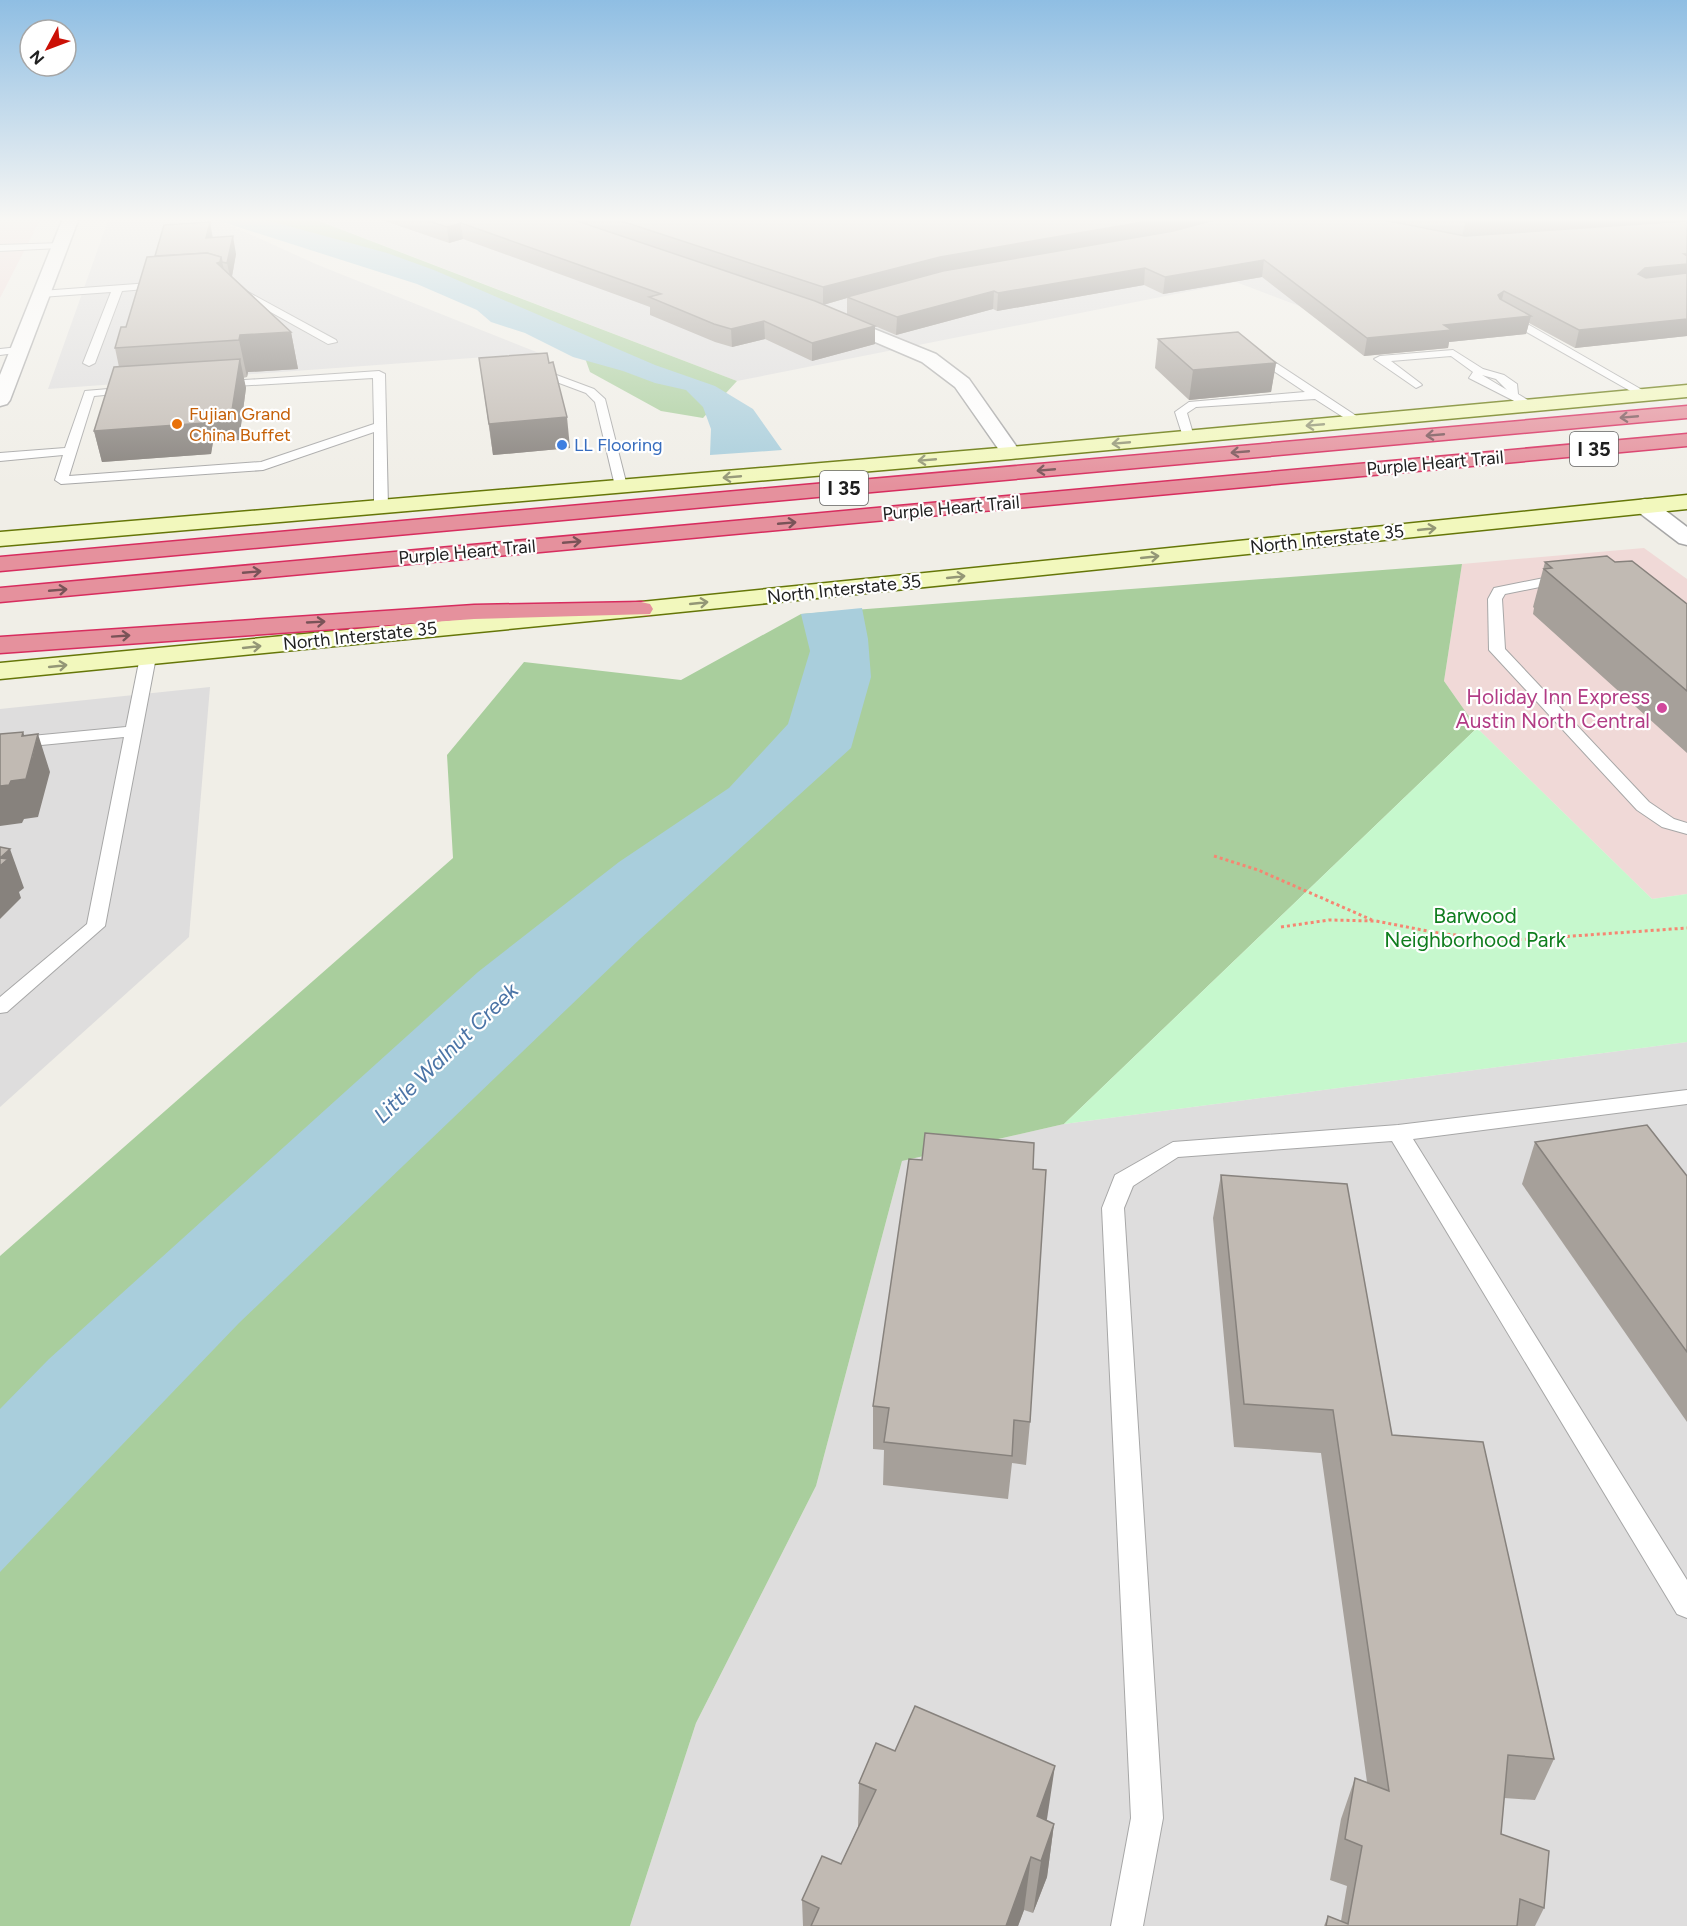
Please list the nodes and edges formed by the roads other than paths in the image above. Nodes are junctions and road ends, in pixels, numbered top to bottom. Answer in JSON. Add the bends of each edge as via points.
{"nodes":[{"id":1,"x":36,"y":308,"type":"edge"},
{"id":2,"x":110,"y":308,"type":"edge"},
{"id":3,"x":268,"y":308,"type":"edge"},
{"id":4,"x":833,"y":308,"type":"edge"},
{"id":5,"x":1501,"y":313,"type":"edge"},
{"id":6,"x":332,"y":342,"type":"dead end"},
{"id":7,"x":1245,"y":347,"type":"edge"},
{"id":8,"x":19,"y":350,"type":"junction"},
{"id":9,"x":0,"y":352,"type":"edge"},
{"id":10,"x":89,"y":363,"type":"dead end"},
{"id":11,"x":516,"y":364,"type":"edge"},
{"id":12,"x":205,"y":385,"type":"edge"},
{"id":13,"x":1416,"y":385,"type":"dead end"},
{"id":14,"x":147,"y":389,"type":"edge"},
{"id":15,"x":1687,"y":391,"type":"edge"},
{"id":16,"x":1317,"y":395,"type":"junction"},
{"id":17,"x":1645,"y":395,"type":"junction"},
{"id":18,"x":0,"y":400,"type":"edge"},
{"id":19,"x":1530,"y":405,"type":"junction"},
{"id":20,"x":1687,"y":412,"type":"edge"},
{"id":21,"x":1359,"y":421,"type":"junction"},
{"id":22,"x":380,"y":426,"type":"junction"},
{"id":23,"x":1188,"y":437,"type":"junction"},
{"id":24,"x":1687,"y":440,"type":"edge"},
{"id":25,"x":70,"y":451,"type":"junction"},
{"id":26,"x":1011,"y":453,"type":"junction"},
{"id":27,"x":0,"y":457,"type":"edge"},
{"id":28,"x":621,"y":486,"type":"junction"},
{"id":29,"x":1687,"y":502,"type":"edge"},
{"id":30,"x":1645,"y":506,"type":"junction"},
{"id":31,"x":381,"y":507,"type":"junction"},
{"id":32,"x":1687,"y":538,"type":"edge"},
{"id":33,"x":0,"y":539,"type":"edge"},
{"id":34,"x":0,"y":564,"type":"edge"},
{"id":35,"x":1579,"y":576,"type":"edge"},
{"id":36,"x":0,"y":595,"type":"edge"},
{"id":37,"x":641,"y":609,"type":"junction"},
{"id":38,"x":0,"y":645,"type":"edge"},
{"id":39,"x":148,"y":657,"type":"junction"},
{"id":40,"x":0,"y":671,"type":"edge"},
{"id":41,"x":133,"y":739,"type":"junction"},
{"id":42,"x":0,"y":744,"type":"edge"},
{"id":43,"x":1687,"y":829,"type":"edge"},
{"id":44,"x":0,"y":1007,"type":"edge"},
{"id":45,"x":1687,"y":1096,"type":"edge"},
{"id":46,"x":1398,"y":1133,"type":"junction"},
{"id":47,"x":1687,"y":1605,"type":"edge"},
{"id":48,"x":1127,"y":1926,"type":"edge"}],
"edges":[{"from":1,"to":8,"type":"street"},
{"from":2,"to":10,"type":"lane"},
{"from":3,"to":6,"type":"lane"},
{"from":4,"to":26,"type":"street","via":[[817,311],[929,358],[962,384]]},
{"from":5,"to":17,"type":"lane"},
{"from":7,"to":16,"type":"lane"},
{"from":8,"to":9,"type":"lane"},
{"from":8,"to":18,"type":"street"},
{"from":11,"to":28,"type":"lane","via":[[565,380],[602,401]]},
{"from":12,"to":22,"type":"lane","via":[[380,374]]},
{"from":13,"to":19,"type":"lane","via":[[1380,359],[1453,353],[1479,371],[1500,377],[1513,386],[1512,394]]},
{"from":14,"to":25,"type":"lane","via":[[89,393]]},
{"from":15,"to":17,"type":"main road"},
{"from":16,"to":21,"type":"lane"},
{"from":16,"to":23,"type":"lane","via":[[1193,404],[1181,412]]},
{"from":17,"to":19,"type":"main road"},
{"from":19,"to":21,"type":"main road"},
{"from":20,"to":34,"type":"highway","name":"Purple Heart Trail","number":"I 35","one_way":true},
{"from":21,"to":23,"type":"main road","one_way":true},
{"from":22,"to":25,"type":"lane","via":[[263,466],[61,480]]},
{"from":22,"to":31,"type":"lane"},
{"from":23,"to":26,"type":"main road","one_way":true},
{"from":36,"to":24,"type":"highway","name":"Purple Heart Trail","number":"I 35","one_way":true},
{"from":25,"to":27,"type":"lane"},
{"from":26,"to":28,"type":"main road","one_way":true},
{"from":28,"to":31,"type":"main road"},
{"from":29,"to":30,"type":"main road","name":"North Interstate 35"},
{"from":30,"to":32,"type":"street"},
{"from":37,"to":30,"type":"main road","name":"North Interstate 35","one_way":true},
{"from":31,"to":33,"type":"main road"},
{"from":35,"to":43,"type":"lane","via":[[1498,591],[1497,650],[1643,806],[1668,823]]},
{"from":38,"to":37,"type":"highway","one_way":true,"via":[[474,612]]},
{"from":39,"to":37,"type":"main road","name":"North Interstate 35","one_way":true},
{"from":40,"to":39,"type":"main road","name":"North Interstate 35","one_way":true},
{"from":39,"to":41,"type":"lane"},
{"from":41,"to":42,"type":"lane"},
{"from":41,"to":44,"type":"lane","via":[[96,926]]},
{"from":45,"to":46,"type":"lane"},
{"from":46,"to":47,"type":"lane"},
{"from":46,"to":48,"type":"lane","via":[[1173,1150],[1123,1181],[1113,1208],[1146,1818]]}]}
